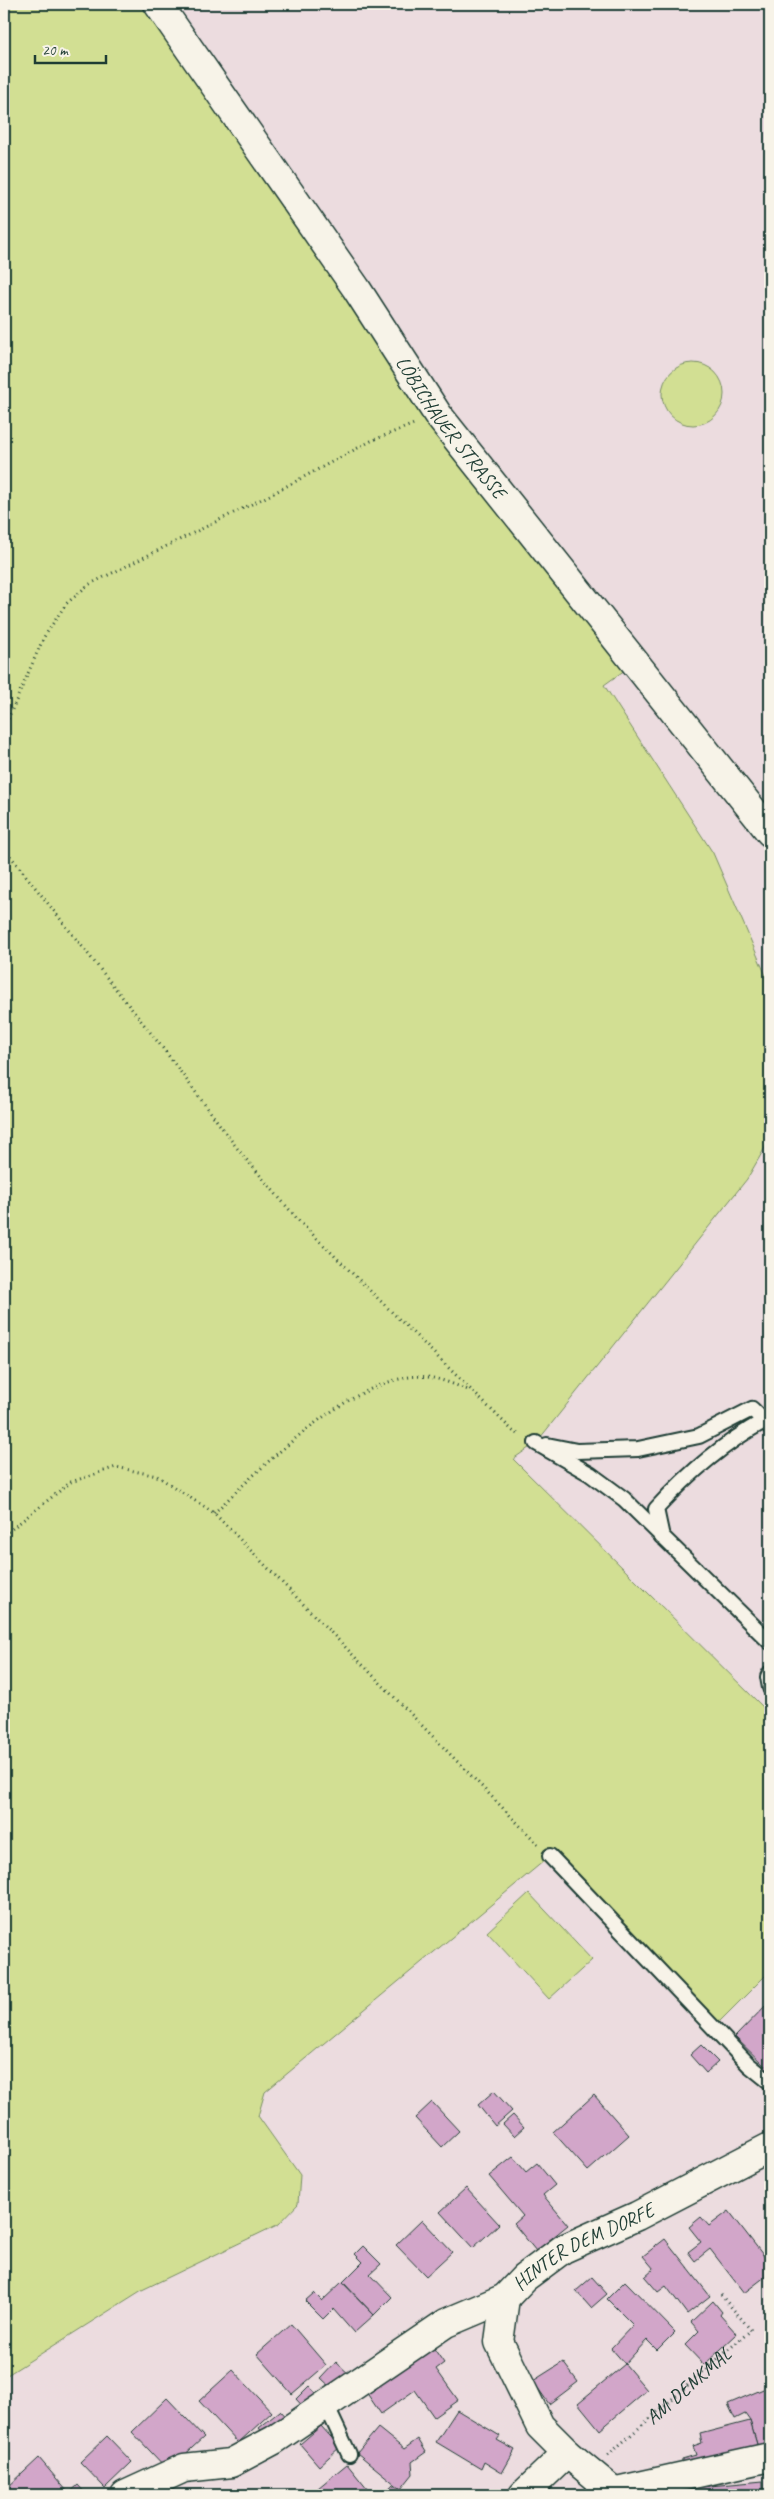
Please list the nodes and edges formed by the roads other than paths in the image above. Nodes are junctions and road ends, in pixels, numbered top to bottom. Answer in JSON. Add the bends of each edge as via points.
{"nodes":[{"id":1,"x":158,"y":4,"type":"edge"},
{"id":2,"x":770,"y":832,"type":"edge"},
{"id":3,"x":767,"y":1424,"type":"edge"},
{"id":4,"x":662,"y":1537,"type":"junction"},
{"id":5,"x":770,"y":1642,"type":"edge"},
{"id":6,"x":770,"y":1672,"type":"edge"},
{"id":7,"x":770,"y":1688,"type":"edge"},
{"id":8,"x":550,"y":1856,"type":"road end"},
{"id":9,"x":770,"y":2082,"type":"edge"},
{"id":10,"x":770,"y":2147,"type":"edge"},
{"id":11,"x":505,"y":2298,"type":"junction"},
{"id":12,"x":326,"y":2405,"type":"junction"},
{"id":13,"x":566,"y":2453,"type":"junction"},
{"id":14,"x":348,"y":2454,"type":"dead end"},
{"id":15,"x":770,"y":2457,"type":"edge"},
{"id":16,"x":605,"y":2488,"type":"edge"},
{"id":17,"x":125,"y":2495,"type":"edge"},
{"id":18,"x":523,"y":2495,"type":"edge"}],
"edges":[{"from":1,"to":2,"type":"street","name":"LÖBICHAUER STRASSE","via":[[356,288],[438,415]]},
{"from":3,"to":4,"type":"lane","via":[[746,1431],[678,1484],[656,1509]]},
{"from":3,"to":4,"type":"lane","via":[[752,1409],[698,1436],[638,1449],[577,1451],[536,1443],[590,1474],[624,1499]]},
{"from":4,"to":5,"type":"lane"},
{"from":6,"to":7,"type":"lane"},
{"from":8,"to":9,"type":"lane","via":[[749,2065]]},
{"from":10,"to":11,"type":"street","name":"HINTER DEM DORFE","via":[[637,2216],[563,2249],[524,2278]]},
{"from":11,"to":12,"type":"street","name":"HINTER DEM DORFE","via":[[446,2323]]},
{"from":11,"to":13,"type":"street","via":[[499,2342],[540,2426]]},
{"from":12,"to":14,"type":"lane"},
{"from":12,"to":17,"type":"street","name":"HINTER DEM DORFE","via":[[274,2440],[231,2463],[184,2468]]},
{"from":13,"to":16,"type":"street"},
{"from":13,"to":18,"type":"street"},
{"from":15,"to":16,"type":"street"}]}
